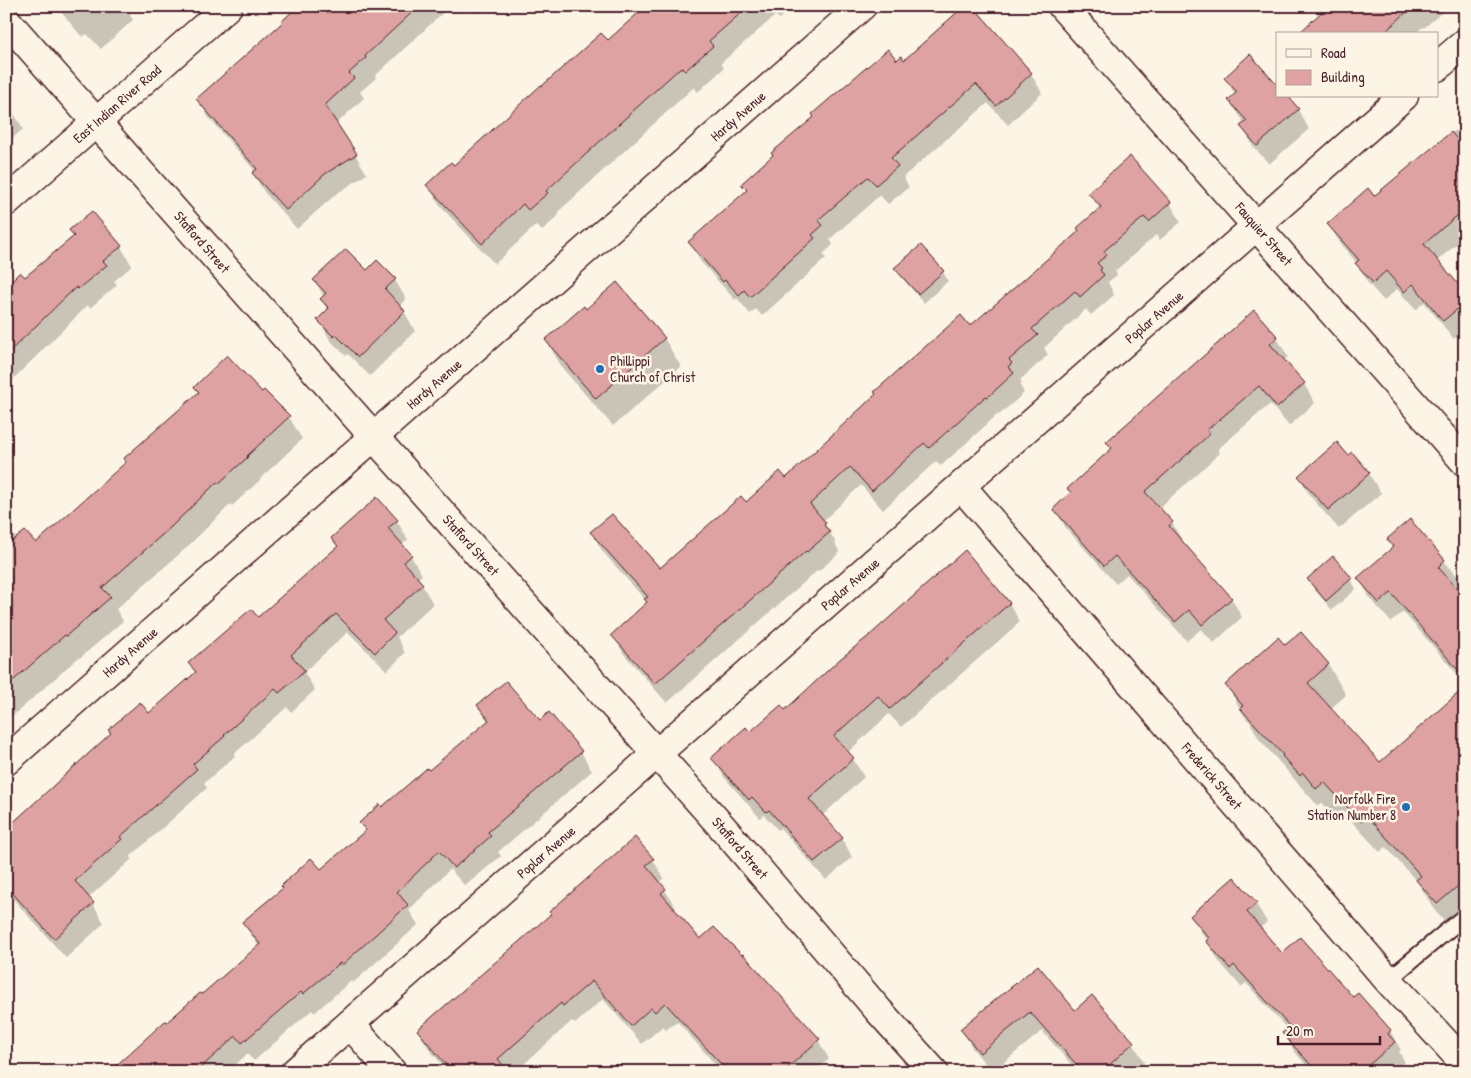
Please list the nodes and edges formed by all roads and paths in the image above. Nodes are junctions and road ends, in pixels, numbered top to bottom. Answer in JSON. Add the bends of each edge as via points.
{"nodes":[{"id":1,"x":228,"y":6,"type":"edge"},
{"id":2,"x":862,"y":6,"type":"edge"},
{"id":3,"x":1062,"y":6,"type":"edge"},
{"id":4,"x":6,"y":20,"type":"edge"},
{"id":5,"x":1465,"y":42,"type":"edge"},
{"id":6,"x":1438,"y":66,"type":"edge"},
{"id":7,"x":1402,"y":98,"type":"edge"},
{"id":8,"x":97,"y":122,"type":"junction"},
{"id":9,"x":6,"y":202,"type":"edge"},
{"id":10,"x":1257,"y":226,"type":"junction"},
{"id":11,"x":374,"y":437,"type":"junction"},
{"id":12,"x":1465,"y":462,"type":"edge"},
{"id":13,"x":961,"y":486,"type":"junction"},
{"id":14,"x":657,"y":754,"type":"junction"},
{"id":15,"x":6,"y":761,"type":"edge"},
{"id":16,"x":1465,"y":916,"type":"edge"},
{"id":17,"x":1388,"y":980,"type":"junction"},
{"id":18,"x":350,"y":1024,"type":"junction"},
{"id":19,"x":1465,"y":1064,"type":"edge"},
{"id":20,"x":295,"y":1072,"type":"edge"},
{"id":21,"x":392,"y":1072,"type":"edge"},
{"id":22,"x":934,"y":1072,"type":"edge"}],
"edges":[{"from":1,"to":8,"type":"street","name":"East Indian River Road"},
{"from":2,"to":11,"type":"street","name":"Hardy Avenue"},
{"from":3,"to":10,"type":"street","name":"Fauquier Street"},
{"from":4,"to":8,"type":"street","name":"Stafford Street"},
{"from":5,"to":6,"type":"street"},
{"from":7,"to":10,"type":"street","name":"Poplar Avenue"},
{"from":8,"to":9,"type":"street","name":"East Indian River Road"},
{"from":8,"to":11,"type":"street","name":"Stafford Street"},
{"from":10,"to":12,"type":"street","name":"Fauquier Street"},
{"from":10,"to":13,"type":"street","name":"Poplar Avenue"},
{"from":11,"to":14,"type":"street","name":"Stafford Street"},
{"from":11,"to":15,"type":"street","name":"Hardy Avenue"},
{"from":13,"to":14,"type":"street","name":"Poplar Avenue"},
{"from":13,"to":17,"type":"street","name":"Frederick Street"},
{"from":14,"to":18,"type":"street","name":"Poplar Avenue"},
{"from":14,"to":22,"type":"street","name":"Stafford Street"},
{"from":16,"to":17,"type":"lane"},
{"from":17,"to":19,"type":"street","name":"Frederick Street"},
{"from":18,"to":20,"type":"street","name":"Poplar Avenue"},
{"from":18,"to":21,"type":"street"}]}
